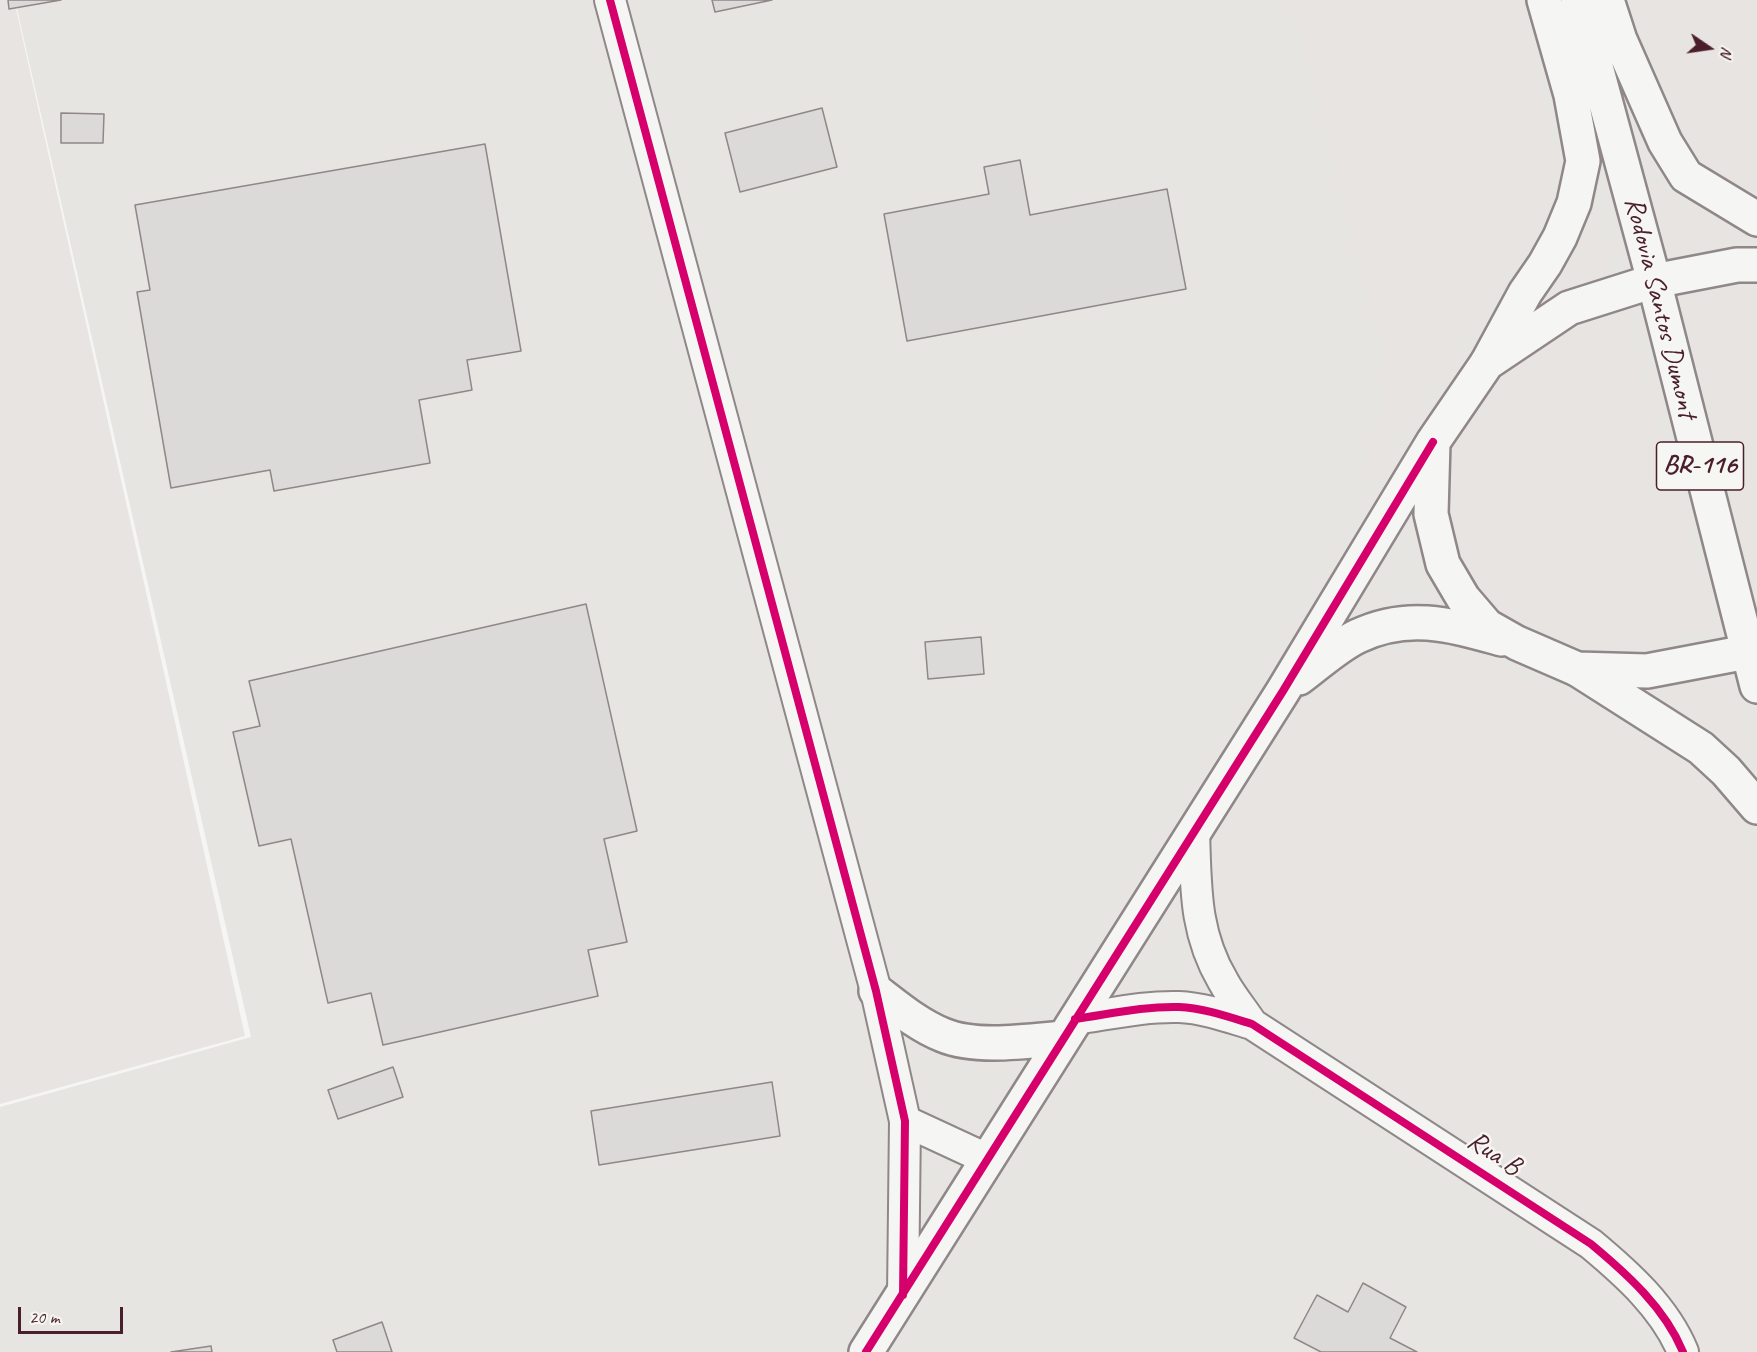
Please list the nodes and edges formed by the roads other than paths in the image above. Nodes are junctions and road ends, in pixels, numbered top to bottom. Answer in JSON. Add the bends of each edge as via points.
{"nodes":[{"id":1,"x":610,"y":0,"type":"edge"},
{"id":2,"x":1544,"y":0,"type":"edge"},
{"id":3,"x":1578,"y":0,"type":"edge"},
{"id":4,"x":1607,"y":0,"type":"edge"},
{"id":5,"x":1757,"y":219,"type":"edge"},
{"id":6,"x":1757,"y":265,"type":"edge"},
{"id":7,"x":1654,"y":281,"type":"junction"},
{"id":8,"x":1487,"y":363,"type":"junction"},
{"id":9,"x":1433,"y":442,"type":"junction"},
{"id":10,"x":1517,"y":643,"type":"junction"},
{"id":11,"x":1752,"y":650,"type":"edge"},
{"id":12,"x":1577,"y":669,"type":"junction"},
{"id":13,"x":1757,"y":686,"type":"edge"},
{"id":14,"x":1283,"y":691,"type":"junction"},
{"id":15,"x":1757,"y":807,"type":"edge"},
{"id":16,"x":1194,"y":831,"type":"junction"},
{"id":17,"x":876,"y":991,"type":"junction"},
{"id":18,"x":1252,"y":1024,"type":"junction"},
{"id":19,"x":1070,"y":1028,"type":"junction"},
{"id":20,"x":905,"y":1121,"type":"junction"},
{"id":21,"x":987,"y":1159,"type":"junction"},
{"id":22,"x":903,"y":1295,"type":"junction"},
{"id":23,"x":866,"y":1352,"type":"edge"},
{"id":24,"x":1683,"y":1352,"type":"edge"}],
"edges":[{"from":1,"to":17,"type":"street"},
{"from":2,"to":8,"type":"main road","via":[[1571,94],[1583,161],[1574,203],[1560,237]]},
{"from":3,"to":7,"type":"main road","name":"Rodovia Santos Dumont","number":"BR-116"},
{"from":4,"to":5,"type":"main road","via":[[1620,40],[1665,142],[1686,176]]},
{"from":6,"to":7,"type":"main road","via":[[1737,265]]},
{"from":7,"to":8,"type":"main road","via":[[1569,308]]},
{"from":7,"to":11,"type":"main road","name":"Rodovia Santos Dumont","number":"BR-116"},
{"from":8,"to":9,"type":"main road"},
{"from":9,"to":10,"type":"main road","via":[[1431,514],[1443,564],[1463,598],[1487,626]]},
{"from":9,"to":14,"type":"main road"},
{"from":10,"to":12,"type":"main road"},
{"from":10,"to":14,"type":"main road","via":[[1450,625],[1419,621],[1388,624],[1339,648]]},
{"from":11,"to":12,"type":"main road","via":[[1647,671]]},
{"from":11,"to":13,"type":"main road","name":"Rodovia Santos Dumont","number":"BR-116"},
{"from":12,"to":15,"type":"main road","via":[[1701,748]]},
{"from":14,"to":16,"type":"main road"},
{"from":16,"to":18,"type":"street","via":[[1202,931],[1223,982]]},
{"from":16,"to":19,"type":"main road"},
{"from":17,"to":19,"type":"main road","via":[[916,1021],[944,1036],[968,1041],[999,1042]]},
{"from":17,"to":20,"type":"street"},
{"from":18,"to":19,"type":"street","via":[[1180,1007],[1131,1009]]},
{"from":18,"to":24,"type":"street","name":"Rua B","via":[[1591,1244],[1648,1298]]},
{"from":19,"to":21,"type":"main road"},
{"from":20,"to":21,"type":"street"},
{"from":20,"to":22,"type":"street"},
{"from":21,"to":22,"type":"main road"},
{"from":22,"to":23,"type":"main road"}]}
